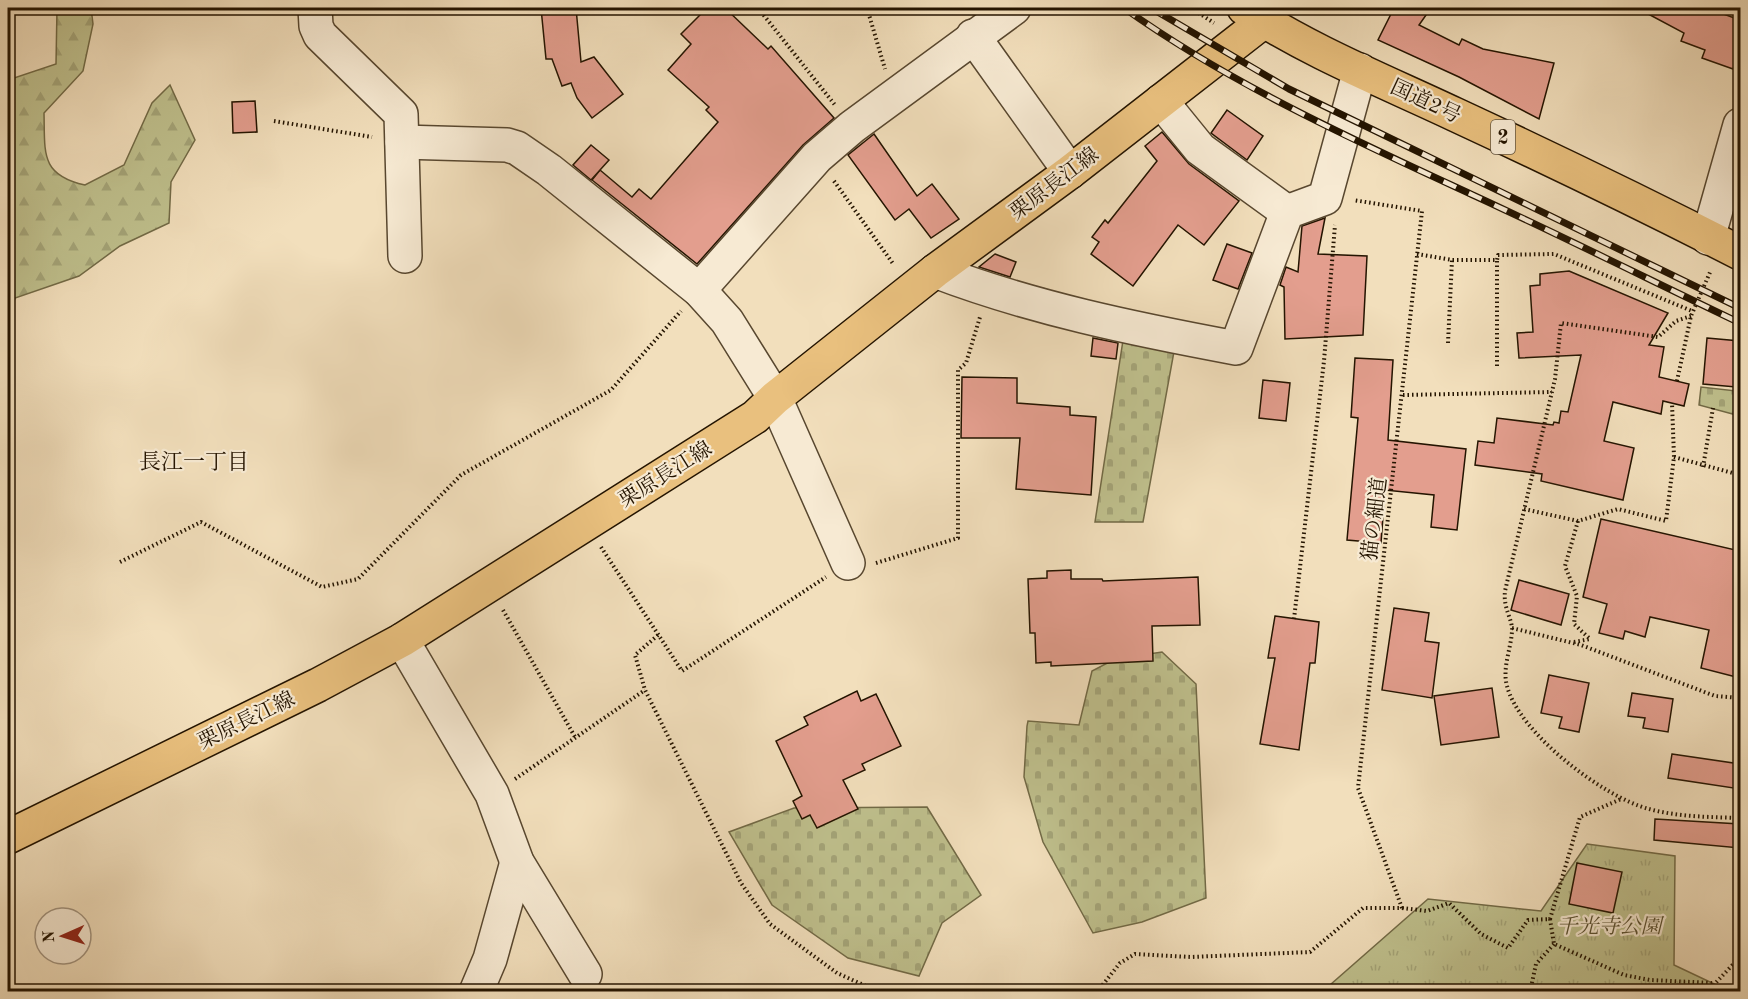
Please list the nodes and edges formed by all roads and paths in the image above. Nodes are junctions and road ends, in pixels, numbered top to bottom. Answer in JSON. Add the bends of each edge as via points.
{"nodes":[{"id":1,"x":15,"y":8,"type":"edge"},
{"id":2,"x":315,"y":8,"type":"edge"},
{"id":3,"x":758,"y":8,"type":"edge"},
{"id":4,"x":867,"y":8,"type":"edge"},
{"id":5,"x":1014,"y":8,"type":"edge"},
{"id":6,"x":1264,"y":12,"type":"edge"},
{"id":7,"x":8,"y":23,"type":"edge"},
{"id":8,"x":973,"y":36,"type":"junction"},
{"id":9,"x":1360,"y":70,"type":"junction"},
{"id":10,"x":895,"y":95,"type":"junction"},
{"id":11,"x":1161,"y":101,"type":"junction"},
{"id":12,"x":274,"y":121,"type":"dead end"},
{"id":13,"x":1740,"y":125,"type":"edge"},
{"id":14,"x":852,"y":127,"type":"junction"},
{"id":15,"x":402,"y":142,"type":"junction"},
{"id":16,"x":817,"y":157,"type":"junction"},
{"id":17,"x":1070,"y":172,"type":"junction"},
{"id":18,"x":1331,"y":197,"type":"junction"},
{"id":19,"x":1287,"y":212,"type":"junction"},
{"id":20,"x":1708,"y":238,"type":"junction"},
{"id":21,"x":1417,"y":254,"type":"junction"},
{"id":22,"x":1740,"y":254,"type":"edge"},
{"id":23,"x":405,"y":256,"type":"dead end"},
{"id":24,"x":1452,"y":260,"type":"junction"},
{"id":25,"x":1497,"y":260,"type":"junction"},
{"id":26,"x":1708,"y":276,"type":"dead end"},
{"id":27,"x":923,"y":281,"type":"junction"},
{"id":28,"x":699,"y":290,"type":"junction"},
{"id":29,"x":1691,"y":314,"type":"junction"},
{"id":30,"x":1448,"y":344,"type":"dead end"},
{"id":31,"x":1497,"y":366,"type":"dead end"},
{"id":32,"x":1677,"y":381,"type":"dead end"},
{"id":33,"x":1552,"y":392,"type":"junction"},
{"id":34,"x":1403,"y":395,"type":"junction"},
{"id":35,"x":775,"y":398,"type":"junction"},
{"id":36,"x":1672,"y":403,"type":"dead end"},
{"id":37,"x":1713,"y":408,"type":"dead end"},
{"id":38,"x":1674,"y":457,"type":"junction"},
{"id":39,"x":1703,"y":467,"type":"junction"},
{"id":40,"x":1740,"y":475,"type":"edge"},
{"id":41,"x":1524,"y":510,"type":"junction"},
{"id":42,"x":1578,"y":521,"type":"junction"},
{"id":43,"x":120,"y":562,"type":"dead end"},
{"id":44,"x":848,"y":563,"type":"dead end"},
{"id":45,"x":490,"y":586,"type":"junction"},
{"id":46,"x":1294,"y":618,"type":"dead end"},
{"id":47,"x":1512,"y":628,"type":"junction"},
{"id":48,"x":658,"y":635,"type":"dead end"},
{"id":49,"x":402,"y":640,"type":"junction"},
{"id":50,"x":1570,"y":642,"type":"junction"},
{"id":51,"x":645,"y":690,"type":"junction"},
{"id":52,"x":1740,"y":698,"type":"edge"},
{"id":53,"x":575,"y":737,"type":"junction"},
{"id":54,"x":492,"y":794,"type":"junction"},
{"id":55,"x":1622,"y":799,"type":"junction"},
{"id":56,"x":1740,"y":818,"type":"edge"},
{"id":57,"x":8,"y":837,"type":"edge"},
{"id":58,"x":517,"y":862,"type":"junction"},
{"id":59,"x":1402,"y":908,"type":"junction"},
{"id":60,"x":1550,"y":919,"type":"junction"},
{"id":61,"x":1554,"y":944,"type":"junction"},
{"id":62,"x":1740,"y":957,"type":"edge"},
{"id":63,"x":585,"y":974,"type":"dead end"},
{"id":64,"x":1713,"y":983,"type":"junction"},
{"id":65,"x":476,"y":992,"type":"edge"},
{"id":66,"x":879,"y":992,"type":"edge"},
{"id":67,"x":1097,"y":992,"type":"edge"},
{"id":68,"x":1530,"y":992,"type":"edge"},
{"id":69,"x":1707,"y":992,"type":"edge"}],
"edges":[{"from":1,"to":7,"type":"path"},
{"from":2,"to":15,"type":"street","via":[[320,35],[401,114]]},
{"from":3,"to":14,"type":"path"},
{"from":4,"to":10,"type":"path"},
{"from":5,"to":8,"type":"street"},
{"from":6,"to":9,"type":"main road","name":"国道2号","number":"2"},
{"from":6,"to":11,"type":"main road","name":"栗原長江線"},
{"from":8,"to":10,"type":"street"},
{"from":8,"to":17,"type":"street"},
{"from":9,"to":18,"type":"street"},
{"from":9,"to":20,"type":"main road","name":"国道2号","number":"2"},
{"from":10,"to":14,"type":"street"},
{"from":11,"to":17,"type":"main road","name":"栗原長江線"},
{"from":11,"to":19,"type":"street","via":[[1200,149]]},
{"from":12,"to":15,"type":"path"},
{"from":13,"to":20,"type":"street"},
{"from":14,"to":16,"type":"street"},
{"from":15,"to":23,"type":"street"},
{"from":15,"to":28,"type":"street","via":[[517,148]]},
{"from":16,"to":27,"type":"path"},
{"from":16,"to":28,"type":"street"},
{"from":17,"to":27,"type":"main road","name":"栗原長江線"},
{"from":18,"to":19,"type":"street"},
{"from":18,"to":21,"type":"path","name":"猫の細道","via":[[1422,211]]},
{"from":18,"to":46,"type":"path","via":[[1324,361]]},
{"from":19,"to":27,"type":"street","via":[[1236,348],[1132,329],[988,291]]},
{"from":20,"to":22,"type":"main road","name":"国道2号","number":"2"},
{"from":21,"to":24,"type":"path"},
{"from":21,"to":34,"type":"path","name":"猫の細道"},
{"from":24,"to":25,"type":"path"},
{"from":24,"to":30,"type":"path"},
{"from":25,"to":29,"type":"path","via":[[1498,255],[1554,254]]},
{"from":25,"to":31,"type":"path"},
{"from":26,"to":29,"type":"path"},
{"from":27,"to":35,"type":"main road","name":"栗原長江線"},
{"from":28,"to":35,"type":"street","via":[[727,321]]},
{"from":28,"to":43,"type":"path","via":[[611,390],[461,475],[358,579],[322,587],[201,522]]},
{"from":29,"to":32,"type":"path"},
{"from":29,"to":33,"type":"path","via":[[1658,337],[1561,323]]},
{"from":33,"to":34,"type":"path"},
{"from":33,"to":41,"type":"path"},
{"from":34,"to":59,"type":"path","name":"猫の細道","via":[[1358,788]]},
{"from":35,"to":44,"type":"street"},
{"from":35,"to":45,"type":"main road","name":"栗原長江線","via":[[755,417]]},
{"from":36,"to":38,"type":"path"},
{"from":37,"to":39,"type":"path"},
{"from":38,"to":39,"type":"path"},
{"from":38,"to":42,"type":"path","via":[[1666,520],[1618,509]]},
{"from":39,"to":40,"type":"path"},
{"from":41,"to":42,"type":"path"},
{"from":41,"to":47,"type":"path","via":[[1505,591],[1505,609]]},
{"from":42,"to":50,"type":"path","via":[[1565,566],[1577,596],[1574,624],[1590,639]]},
{"from":45,"to":49,"type":"main road","name":"栗原長江線"},
{"from":45,"to":53,"type":"path"},
{"from":47,"to":50,"type":"path"},
{"from":47,"to":55,"type":"path","via":[[1505,670],[1510,696],[1554,751]]},
{"from":48,"to":51,"type":"path","via":[[635,655]]},
{"from":49,"to":54,"type":"street"},
{"from":49,"to":57,"type":"main road","name":"栗原長江線"},
{"from":50,"to":52,"type":"path","via":[[1715,696]]},
{"from":51,"to":53,"type":"path"},
{"from":51,"to":66,"type":"path","via":[[741,883],[770,924],[837,973]]},
{"from":53,"to":54,"type":"path"},
{"from":54,"to":58,"type":"street"},
{"from":55,"to":56,"type":"path","via":[[1650,809]]},
{"from":55,"to":60,"type":"path","via":[[1580,817]]},
{"from":58,"to":63,"type":"street"},
{"from":58,"to":65,"type":"street","via":[[490,959]]},
{"from":59,"to":60,"type":"path","via":[[1427,911],[1449,903],[1481,934],[1508,948],[1528,920]]},
{"from":59,"to":67,"type":"path","via":[[1363,908],[1310,952],[1191,957],[1135,954],[1120,963]]},
{"from":60,"to":61,"type":"path"},
{"from":61,"to":64,"type":"path","via":[[1624,975]]},
{"from":61,"to":68,"type":"path","via":[[1536,964]]},
{"from":62,"to":64,"type":"path"},
{"from":64,"to":69,"type":"path"}]}
